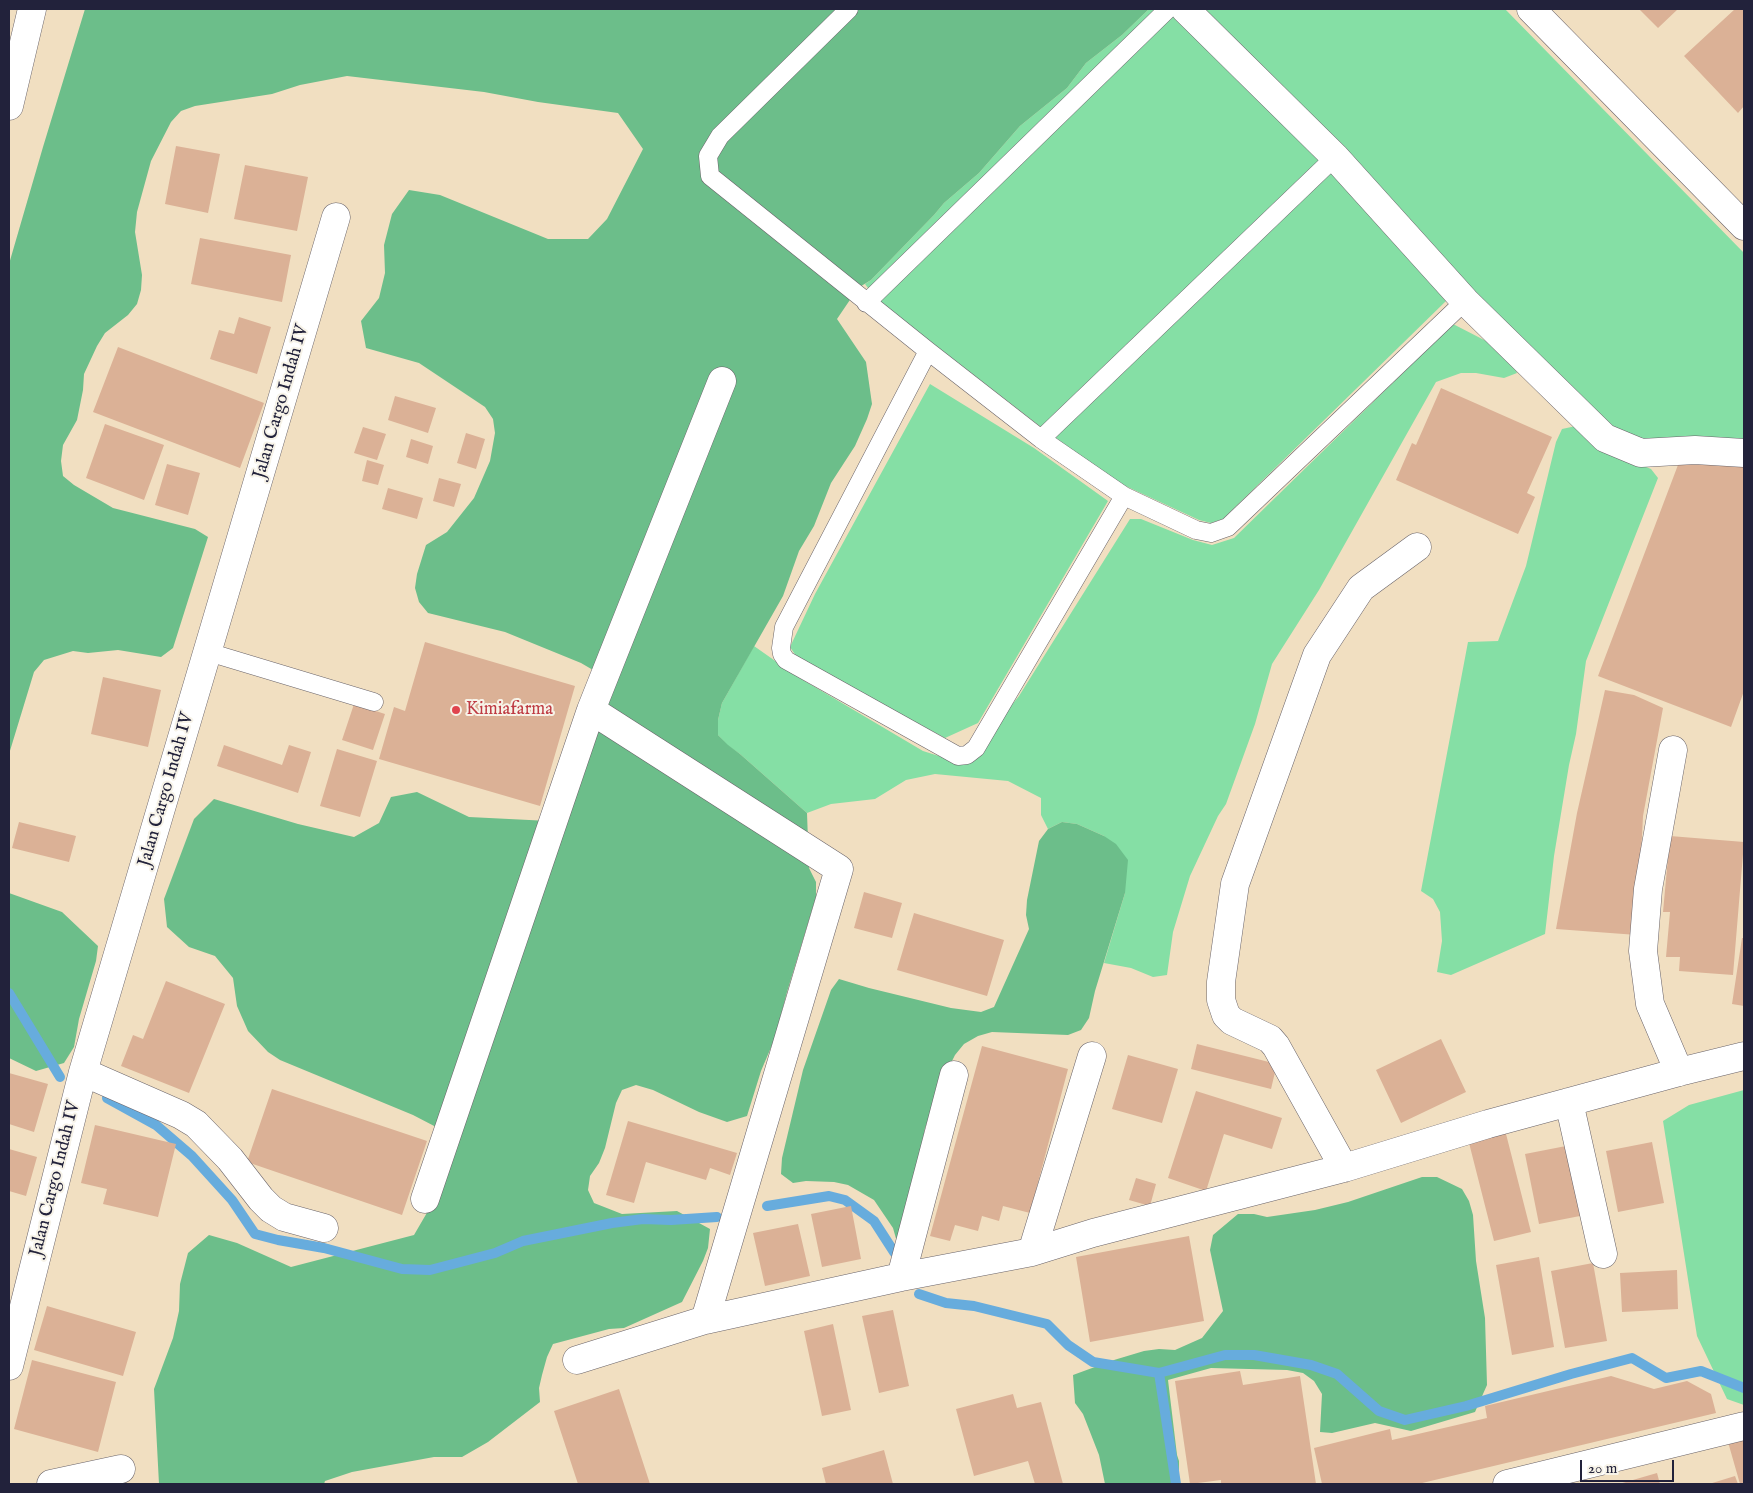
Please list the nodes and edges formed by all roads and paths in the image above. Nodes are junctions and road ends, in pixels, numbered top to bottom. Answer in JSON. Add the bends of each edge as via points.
{"nodes":[{"id":1,"x":32,"y":9,"type":"edge"},
{"id":2,"x":849,"y":9,"type":"edge"},
{"id":3,"x":1168,"y":9,"type":"edge"},
{"id":4,"x":1185,"y":9,"type":"edge"},
{"id":5,"x":1532,"y":9,"type":"edge"},
{"id":6,"x":9,"y":106,"type":"edge"},
{"id":7,"x":1335,"y":156,"type":"junction"},
{"id":8,"x":336,"y":217,"type":"dead end"},
{"id":9,"x":1744,"y":226,"type":"edge"},
{"id":10,"x":1465,"y":301,"type":"junction"},
{"id":11,"x":866,"y":303,"type":"junction"},
{"id":12,"x":928,"y":351,"type":"junction"},
{"id":13,"x":722,"y":381,"type":"dead end"},
{"id":14,"x":1041,"y":439,"type":"junction"},
{"id":15,"x":1744,"y":453,"type":"edge"},
{"id":16,"x":1124,"y":496,"type":"junction"},
{"id":17,"x":1417,"y":547,"type":"dead end"},
{"id":18,"x":208,"y":652,"type":"junction"},
{"id":19,"x":374,"y":702,"type":"dead end"},
{"id":20,"x":591,"y":710,"type":"junction"},
{"id":21,"x":1673,"y":750,"type":"dead end"},
{"id":22,"x":1092,"y":1056,"type":"dead end"},
{"id":23,"x":1744,"y":1056,"type":"edge"},
{"id":24,"x":83,"y":1072,"type":"junction"},
{"id":25,"x":1679,"y":1072,"type":"junction"},
{"id":26,"x":954,"y":1075,"type":"dead end"},
{"id":27,"x":1569,"y":1102,"type":"junction"},
{"id":28,"x":1344,"y":1168,"type":"junction"},
{"id":29,"x":425,"y":1199,"type":"dead end"},
{"id":30,"x":324,"y":1228,"type":"dead end"},
{"id":31,"x":1032,"y":1252,"type":"junction"},
{"id":32,"x":1603,"y":1254,"type":"dead end"},
{"id":33,"x":901,"y":1277,"type":"junction"},
{"id":34,"x":706,"y":1320,"type":"junction"},
{"id":35,"x":577,"y":1360,"type":"dead end"},
{"id":36,"x":9,"y":1366,"type":"edge"},
{"id":37,"x":1744,"y":1426,"type":"edge"},
{"id":38,"x":120,"y":1469,"type":"dead end"},
{"id":39,"x":51,"y":1484,"type":"edge"},
{"id":40,"x":1507,"y":1484,"type":"edge"}],
"edges":[{"from":1,"to":6,"type":"street"},
{"from":2,"to":11,"type":"lane","via":[[720,136],[708,156],[710,176]]},
{"from":3,"to":11,"type":"lane"},
{"from":4,"to":7,"type":"street"},
{"from":5,"to":9,"type":"street"},
{"from":7,"to":10,"type":"street"},
{"from":7,"to":14,"type":"lane"},
{"from":8,"to":18,"type":"street","name":"Jalan Cargo Indah IV"},
{"from":10,"to":15,"type":"street","via":[[1605,438],[1641,453],[1694,450]]},
{"from":10,"to":16,"type":"lane","via":[[1228,527],[1211,533],[1196,530]]},
{"from":11,"to":12,"type":"lane"},
{"from":12,"to":14,"type":"lane"},
{"from":12,"to":16,"type":"lane","via":[[784,626],[780,648],[786,660],[958,756],[967,754],[976,748]]},
{"from":13,"to":20,"type":"street"},
{"from":14,"to":16,"type":"lane"},
{"from":17,"to":28,"type":"street","via":[[1361,588],[1317,655],[1235,884],[1221,982],[1221,1000],[1226,1016],[1232,1022],[1270,1039],[1276,1046]]},
{"from":18,"to":19,"type":"lane"},
{"from":18,"to":24,"type":"street","name":"Jalan Cargo Indah IV"},
{"from":20,"to":29,"type":"street"},
{"from":20,"to":34,"type":"street","via":[[839,868]]},
{"from":21,"to":25,"type":"street","via":[[1648,889],[1643,951],[1650,1004]]},
{"from":22,"to":31,"type":"street"},
{"from":23,"to":25,"type":"street"},
{"from":24,"to":30,"type":"street","via":[[196,1124],[271,1209],[284,1217]]},
{"from":24,"to":36,"type":"street","name":"Jalan Cargo Indah IV"},
{"from":25,"to":27,"type":"street"},
{"from":26,"to":33,"type":"street"},
{"from":27,"to":28,"type":"street"},
{"from":27,"to":32,"type":"street"},
{"from":28,"to":31,"type":"street"},
{"from":31,"to":33,"type":"street"},
{"from":33,"to":34,"type":"street"},
{"from":34,"to":35,"type":"street"},
{"from":37,"to":40,"type":"street"},
{"from":38,"to":39,"type":"street"}]}
